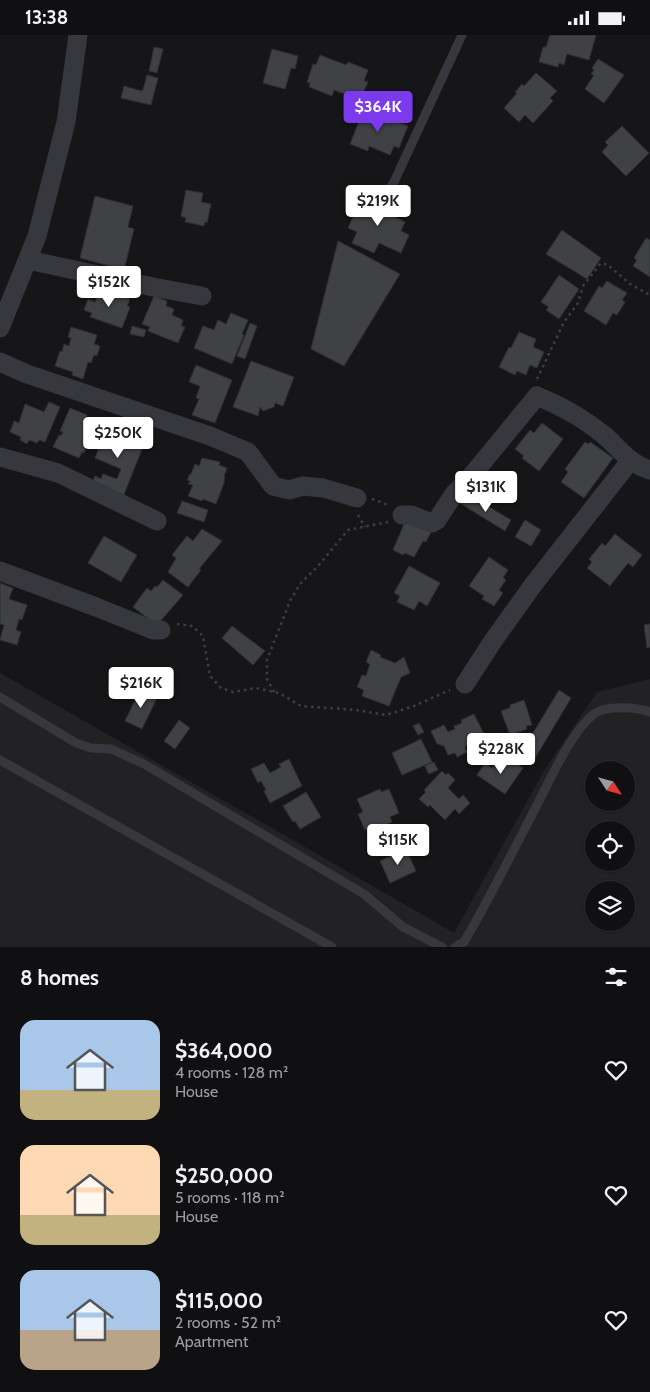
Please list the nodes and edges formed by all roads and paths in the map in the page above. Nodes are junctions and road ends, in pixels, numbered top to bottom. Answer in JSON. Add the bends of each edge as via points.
{"nodes":[{"id":1,"x":78,"y":35,"type":"edge"},
{"id":2,"x":462,"y":35,"type":"edge"},
{"id":3,"x":386,"y":194,"type":"dead end"},
{"id":4,"x":28,"y":261,"type":"junction"},
{"id":5,"x":650,"y":295,"type":"edge"},
{"id":6,"x":202,"y":296,"type":"dead end"},
{"id":7,"x":0,"y":328,"type":"edge"},
{"id":8,"x":0,"y":362,"type":"edge"},
{"id":9,"x":537,"y":396,"type":"junction"},
{"id":10,"x":0,"y":457,"type":"edge"},
{"id":11,"x":630,"y":461,"type":"junction"},
{"id":12,"x":650,"y":470,"type":"edge"},
{"id":13,"x":356,"y":498,"type":"joint"},
{"id":14,"x":402,"y":515,"type":"junction"},
{"id":15,"x":157,"y":521,"type":"dead end"},
{"id":16,"x":0,"y":571,"type":"edge"},
{"id":17,"x":161,"y":630,"type":"joint"},
{"id":18,"x":465,"y":684,"type":"joint"},
{"id":19,"x":274,"y":691,"type":"junction"},
{"id":20,"x":0,"y":697,"type":"edge"},
{"id":21,"x":650,"y":712,"type":"edge"},
{"id":22,"x":0,"y":760,"type":"edge"},
{"id":23,"x":332,"y":947,"type":"edge"},
{"id":24,"x":442,"y":947,"type":"edge"},
{"id":25,"x":455,"y":947,"type":"edge"}],
"edges":[{"from":1,"to":4,"type":"street","via":[[66,122],[38,236]]},
{"from":2,"to":3,"type":"lane"},
{"from":4,"to":6,"type":"street"},
{"from":4,"to":7,"type":"street"},
{"from":5,"to":9,"type":"path","via":[[601,263],[583,286],[578,303],[564,322],[534,387]]},
{"from":8,"to":13,"type":"street","via":[[248,452],[273,486],[289,490],[303,486],[323,488]]},
{"from":9,"to":11,"type":"street","via":[[567,409],[604,436]]},
{"from":9,"to":14,"type":"street","via":[[454,493],[437,520],[432,523]]},
{"from":10,"to":15,"type":"street","via":[[58,473]]},
{"from":11,"to":12,"type":"street"},
{"from":11,"to":18,"type":"street","via":[[533,585]]},
{"from":13,"to":14,"type":"path","via":[[386,504]]},
{"from":14,"to":19,"type":"path","via":[[392,521],[348,530],[300,584],[267,660],[267,679]]},
{"from":16,"to":17,"type":"street","via":[[152,630]]},
{"from":17,"to":19,"type":"path","via":[[177,624],[192,626],[204,636],[210,676],[221,688],[233,692],[256,688]]},
{"from":18,"to":19,"type":"path","via":[[386,715],[301,706]]},
{"from":20,"to":24,"type":"lane","via":[[76,743],[110,749],[144,764],[364,894],[402,927]]},
{"from":21,"to":25,"type":"lane","via":[[636,708],[611,709],[596,713],[585,723],[554,771],[464,942]]},
{"from":22,"to":23,"type":"lane"}]}
